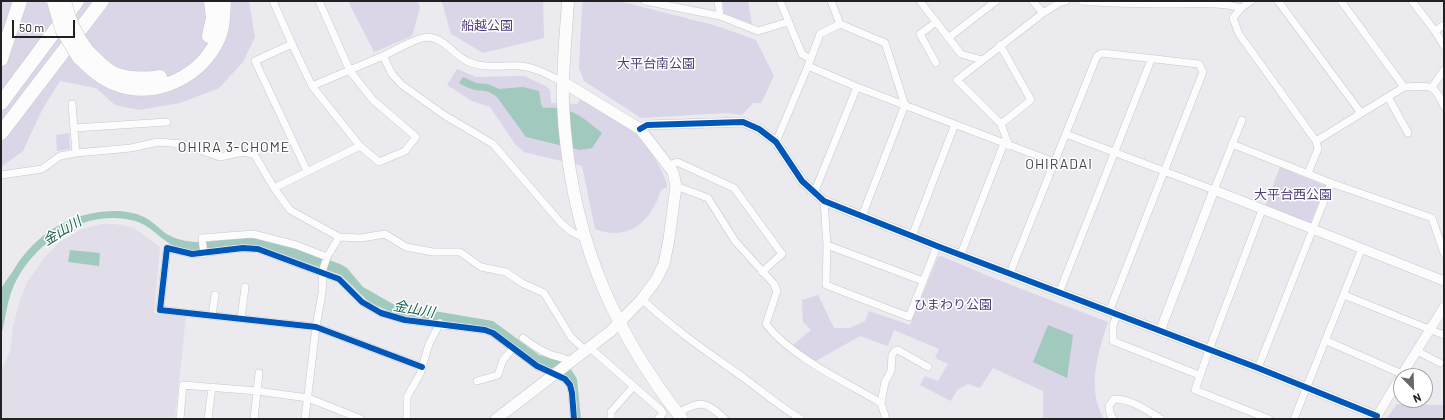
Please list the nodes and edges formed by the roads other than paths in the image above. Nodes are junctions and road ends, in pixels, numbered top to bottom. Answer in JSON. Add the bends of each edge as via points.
{"nodes":[{"id":1,"x":20,"y":1,"type":"edge"},
{"id":2,"x":54,"y":1,"type":"edge"},
{"id":3,"x":64,"y":1,"type":"edge"},
{"id":4,"x":77,"y":1,"type":"edge"},
{"id":5,"x":93,"y":1,"type":"edge"},
{"id":6,"x":102,"y":1,"type":"edge"},
{"id":7,"x":211,"y":1,"type":"edge"},
{"id":8,"x":224,"y":1,"type":"edge"},
{"id":9,"x":273,"y":1,"type":"edge"},
{"id":10,"x":318,"y":1,"type":"edge"},
{"id":11,"x":568,"y":1,"type":"edge"},
{"id":12,"x":645,"y":1,"type":"edge"},
{"id":13,"x":718,"y":1,"type":"edge"},
{"id":14,"x":780,"y":1,"type":"edge"},
{"id":15,"x":831,"y":1,"type":"edge"},
{"id":16,"x":996,"y":1,"type":"edge"},
{"id":17,"x":1033,"y":1,"type":"edge"},
{"id":18,"x":1066,"y":1,"type":"edge"},
{"id":19,"x":1082,"y":1,"type":"edge"},
{"id":20,"x":1251,"y":1,"type":"edge"},
{"id":21,"x":1278,"y":1,"type":"edge"},
{"id":22,"x":1341,"y":1,"type":"edge"},
{"id":23,"x":1412,"y":1,"type":"edge"},
{"id":24,"x":924,"y":2,"type":"edge"},
{"id":25,"x":1098,"y":2,"type":"edge"},
{"id":26,"x":1138,"y":3,"type":"edge"},
{"id":27,"x":1202,"y":3,"type":"edge"},
{"id":28,"x":1241,"y":8,"type":"junction"},
{"id":29,"x":1043,"y":13,"type":"junction"},
{"id":30,"x":720,"y":16,"type":"junction"},
{"id":31,"x":788,"y":22,"type":"junction"},
{"id":32,"x":936,"y":22,"type":"junction"},
{"id":33,"x":840,"y":24,"type":"junction"},
{"id":34,"x":1444,"y":25,"type":"edge"},
{"id":35,"x":1435,"y":31,"type":"junction"},
{"id":36,"x":948,"y":38,"type":"junction"},
{"id":37,"x":292,"y":44,"type":"junction"},
{"id":38,"x":1000,"y":45,"type":"junction"},
{"id":39,"x":1444,"y":46,"type":"edge"},
{"id":40,"x":83,"y":54,"type":"junction"},
{"id":41,"x":383,"y":56,"type":"junction"},
{"id":42,"x":1,"y":59,"type":"edge"},
{"id":43,"x":982,"y":60,"type":"junction"},
{"id":44,"x":1151,"y":60,"type":"junction"},
{"id":45,"x":809,"y":62,"type":"junction"},
{"id":46,"x":936,"y":63,"type":"dead end"},
{"id":47,"x":1444,"y":70,"type":"edge"},
{"id":48,"x":350,"y":71,"type":"junction"},
{"id":49,"x":563,"y":82,"type":"junction"},
{"id":50,"x":312,"y":86,"type":"junction"},
{"id":51,"x":857,"y":87,"type":"junction"},
{"id":52,"x":1404,"y":87,"type":"junction"},
{"id":53,"x":1432,"y":87,"type":"junction"},
{"id":54,"x":1388,"y":97,"type":"junction"},
{"id":55,"x":1,"y":103,"type":"edge"},
{"id":56,"x":72,"y":104,"type":"dead end"},
{"id":57,"x":905,"y":105,"type":"junction"},
{"id":58,"x":1444,"y":106,"type":"edge"},
{"id":59,"x":1361,"y":113,"type":"junction"},
{"id":60,"x":1242,"y":120,"type":"dead end"},
{"id":61,"x":166,"y":122,"type":"dead end"},
{"id":62,"x":1,"y":124,"type":"edge"},
{"id":63,"x":955,"y":124,"type":"junction"},
{"id":64,"x":1001,"y":124,"type":"junction"},
{"id":65,"x":74,"y":128,"type":"junction"},
{"id":66,"x":640,"y":129,"type":"junction"},
{"id":67,"x":1,"y":133,"type":"edge"},
{"id":68,"x":1408,"y":133,"type":"dead end"},
{"id":69,"x":1066,"y":134,"type":"junction"},
{"id":70,"x":776,"y":142,"type":"junction"},
{"id":71,"x":1316,"y":142,"type":"junction"},
{"id":72,"x":1007,"y":144,"type":"junction"},
{"id":73,"x":1232,"y":144,"type":"junction"},
{"id":74,"x":360,"y":146,"type":"junction"},
{"id":75,"x":1115,"y":152,"type":"junction"},
{"id":76,"x":76,"y":153,"type":"junction"},
{"id":77,"x":1054,"y":162,"type":"junction"},
{"id":78,"x":668,"y":166,"type":"junction"},
{"id":79,"x":306,"y":171,"type":"junction"},
{"id":80,"x":1164,"y":172,"type":"junction"},
{"id":81,"x":1308,"y":174,"type":"junction"},
{"id":82,"x":1,"y":175,"type":"edge"},
{"id":83,"x":1331,"y":183,"type":"junction"},
{"id":84,"x":676,"y":186,"type":"junction"},
{"id":85,"x":274,"y":188,"type":"junction"},
{"id":86,"x":1214,"y":190,"type":"junction"},
{"id":87,"x":814,"y":192,"type":"junction"},
{"id":88,"x":824,"y":201,"type":"junction"},
{"id":89,"x":1262,"y":210,"type":"junction"},
{"id":90,"x":862,"y":216,"type":"junction"},
{"id":91,"x":1313,"y":228,"type":"junction"},
{"id":92,"x":912,"y":236,"type":"junction"},
{"id":93,"x":339,"y":237,"type":"junction"},
{"id":94,"x":585,"y":239,"type":"junction"},
{"id":95,"x":827,"y":245,"type":"junction"},
{"id":96,"x":937,"y":246,"type":"junction"},
{"id":97,"x":1362,"y":248,"type":"junction"},
{"id":98,"x":203,"y":252,"type":"junction"},
{"id":99,"x":1444,"y":252,"type":"edge"},
{"id":100,"x":961,"y":254,"type":"junction"},
{"id":101,"x":327,"y":258,"type":"junction"},
{"id":102,"x":323,"y":270,"type":"junction"},
{"id":103,"x":762,"y":272,"type":"junction"},
{"id":104,"x":1010,"y":274,"type":"junction"},
{"id":105,"x":923,"y":281,"type":"junction"},
{"id":106,"x":1444,"y":281,"type":"edge"},
{"id":107,"x":245,"y":287,"type":"dead end"},
{"id":108,"x":1060,"y":293,"type":"junction"},
{"id":109,"x":215,"y":295,"type":"dead end"},
{"id":110,"x":1344,"y":295,"type":"junction"},
{"id":111,"x":642,"y":299,"type":"junction"},
{"id":112,"x":1444,"y":307,"type":"edge"},
{"id":113,"x":1113,"y":313,"type":"junction"},
{"id":114,"x":212,"y":316,"type":"junction"},
{"id":115,"x":241,"y":319,"type":"junction"},
{"id":116,"x":440,"y":323,"type":"junction"},
{"id":117,"x":618,"y":323,"type":"junction"},
{"id":118,"x":316,"y":327,"type":"junction"},
{"id":119,"x":1431,"y":330,"type":"junction"},
{"id":120,"x":1160,"y":331,"type":"junction"},
{"id":121,"x":1444,"y":335,"type":"edge"},
{"id":122,"x":523,"y":338,"type":"dead end"},
{"id":123,"x":1326,"y":341,"type":"junction"},
{"id":124,"x":513,"y":348,"type":"junction"},
{"id":125,"x":587,"y":349,"type":"junction"},
{"id":126,"x":1209,"y":350,"type":"junction"},
{"id":127,"x":1417,"y":351,"type":"junction"},
{"id":128,"x":1440,"y":363,"type":"dead end"},
{"id":129,"x":422,"y":367,"type":"junction"},
{"id":130,"x":563,"y":367,"type":"junction"},
{"id":131,"x":928,"y":367,"type":"dead end"},
{"id":132,"x":1258,"y":368,"type":"junction"},
{"id":133,"x":1406,"y":368,"type":"edge"},
{"id":134,"x":1393,"y":371,"type":"edge"},
{"id":135,"x":259,"y":373,"type":"dead end"},
{"id":136,"x":1199,"y":375,"type":"junction"},
{"id":137,"x":477,"y":382,"type":"dead end"},
{"id":138,"x":212,"y":387,"type":"junction"},
{"id":139,"x":633,"y":387,"type":"junction"},
{"id":140,"x":1307,"y":388,"type":"junction"},
{"id":141,"x":1393,"y":390,"type":"edge"},
{"id":142,"x":257,"y":391,"type":"junction"},
{"id":143,"x":308,"y":398,"type":"junction"},
{"id":144,"x":881,"y":403,"type":"junction"},
{"id":145,"x":670,"y":414,"type":"edge"},
{"id":146,"x":1376,"y":418,"type":"edge"},
{"id":147,"x":180,"y":419,"type":"edge"},
{"id":148,"x":208,"y":419,"type":"edge"},
{"id":149,"x":254,"y":419,"type":"edge"},
{"id":150,"x":305,"y":419,"type":"edge"},
{"id":151,"x":361,"y":419,"type":"edge"},
{"id":152,"x":407,"y":419,"type":"edge"},
{"id":153,"x":496,"y":419,"type":"edge"},
{"id":154,"x":574,"y":419,"type":"edge"},
{"id":155,"x":611,"y":419,"type":"edge"},
{"id":156,"x":725,"y":419,"type":"edge"},
{"id":157,"x":801,"y":419,"type":"edge"},
{"id":158,"x":886,"y":419,"type":"edge"},
{"id":159,"x":1113,"y":419,"type":"edge"},
{"id":160,"x":1161,"y":419,"type":"edge"},
{"id":161,"x":1270,"y":419,"type":"edge"},
{"id":162,"x":1294,"y":419,"type":"edge"}],
"edges":[{"from":1,"to":42,"type":"highway"},
{"from":2,"to":40,"type":"highway","bridge":true,"via":[[62,29]]},
{"from":3,"to":40,"type":"highway","bridge":true},
{"from":4,"to":55,"type":"highway"},
{"from":5,"to":62,"type":"highway"},
{"from":6,"to":67,"type":"highway"},
{"from":7,"to":40,"type":"highway","via":[[213,18],[204,47],[182,68],[167,75],[150,79],[110,72]]},
{"from":8,"to":40,"type":"highway","via":[[219,36],[211,52],[200,66],[186,77],[170,84],[152,88],[116,84],[101,76]]},
{"from":9,"to":37,"type":"street"},
{"from":10,"to":48,"type":"street"},
{"from":11,"to":49,"type":"highway"},
{"from":12,"to":30,"type":"street"},
{"from":13,"to":30,"type":"street"},
{"from":14,"to":31,"type":"street"},
{"from":15,"to":33,"type":"street"},
{"from":16,"to":36,"type":"street"},
{"from":17,"to":29,"type":"street"},
{"from":18,"to":29,"type":"street"},
{"from":19,"to":25,"type":"street"},
{"from":20,"to":28,"type":"street"},
{"from":21,"to":59,"type":"street"},
{"from":22,"to":52,"type":"street"},
{"from":23,"to":35,"type":"street"},
{"from":24,"to":32,"type":"street"},
{"from":25,"to":26,"type":"street"},
{"from":26,"to":27,"type":"street"},
{"from":27,"to":28,"type":"street"},
{"from":28,"to":71,"type":"street","via":[[1233,18],[1239,34]]},
{"from":29,"to":38,"type":"street"},
{"from":30,"to":31,"type":"street","via":[[758,31]]},
{"from":31,"to":45,"type":"street","via":[[802,54]]},
{"from":32,"to":36,"type":"street"},
{"from":32,"to":46,"type":"street","via":[[920,34]]},
{"from":33,"to":45,"type":"street","via":[[820,34]]},
{"from":33,"to":57,"type":"street","via":[[885,43]]},
{"from":34,"to":35,"type":"street"},
{"from":35,"to":39,"type":"street"},
{"from":36,"to":43,"type":"street","via":[[961,54]]},
{"from":37,"to":50,"type":"street"},
{"from":37,"to":79,"type":"street","via":[[255,61]]},
{"from":38,"to":43,"type":"street"},
{"from":38,"to":64,"type":"street","via":[[1031,100]]},
{"from":41,"to":48,"type":"street"},
{"from":41,"to":49,"type":"street","via":[[426,37],[439,39],[469,62],[483,66],[523,66]]},
{"from":41,"to":94,"type":"street","via":[[392,74],[402,85],[444,116],[493,144],[560,223]]},
{"from":43,"to":64,"type":"street","via":[[957,80]]},
{"from":44,"to":69,"type":"street","via":[[1102,53],[1097,56]]},
{"from":44,"to":75,"type":"street"},
{"from":44,"to":80,"type":"street","via":[[1199,64],[1204,72]]},
{"from":45,"to":51,"type":"street"},
{"from":45,"to":70,"type":"street"},
{"from":47,"to":53,"type":"street"},
{"from":48,"to":50,"type":"street"},
{"from":48,"to":74,"type":"street","via":[[372,100],[416,137],[404,151],[379,162]]},
{"from":49,"to":66,"type":"main road"},
{"from":49,"to":94,"type":"highway","via":[[568,159],[576,207]]},
{"from":50,"to":74,"type":"street"},
{"from":51,"to":57,"type":"street"},
{"from":51,"to":87,"type":"street"},
{"from":52,"to":53,"type":"street"},
{"from":52,"to":54,"type":"street"},
{"from":53,"to":58,"type":"street","via":[[1437,91]]},
{"from":54,"to":59,"type":"street"},
{"from":54,"to":68,"type":"street"},
{"from":56,"to":65,"type":"street"},
{"from":57,"to":63,"type":"street"},
{"from":57,"to":90,"type":"street"},
{"from":59,"to":71,"type":"street"},
{"from":60,"to":73,"type":"street"},
{"from":61,"to":65,"type":"street"},
{"from":63,"to":72,"type":"street"},
{"from":63,"to":92,"type":"street"},
{"from":64,"to":72,"type":"street"},
{"from":65,"to":76,"type":"street"},
{"from":66,"to":70,"type":"street","via":[[647,125],[744,122],[759,129]]},
{"from":66,"to":78,"type":"main road"},
{"from":69,"to":75,"type":"street"},
{"from":69,"to":77,"type":"street"},
{"from":70,"to":87,"type":"street","via":[[802,181]]},
{"from":71,"to":81,"type":"street","via":[[1318,149]]},
{"from":72,"to":77,"type":"street"},
{"from":72,"to":100,"type":"street"},
{"from":73,"to":81,"type":"street"},
{"from":73,"to":86,"type":"street"},
{"from":74,"to":79,"type":"street"},
{"from":75,"to":80,"type":"street"},
{"from":75,"to":108,"type":"street"},
{"from":76,"to":82,"type":"street","via":[[60,156],[42,169]]},
{"from":76,"to":85,"type":"street","via":[[131,148],[158,142],[183,144],[220,157],[242,152],[254,154]]},
{"from":77,"to":104,"type":"street"},
{"from":78,"to":84,"type":"main road","via":[[673,172]]},
{"from":78,"to":103,"type":"street","via":[[677,162],[734,188],[782,254]]},
{"from":79,"to":85,"type":"street"},
{"from":80,"to":86,"type":"street"},
{"from":80,"to":113,"type":"street"},
{"from":81,"to":83,"type":"street"},
{"from":83,"to":91,"type":"street"},
{"from":83,"to":99,"type":"street","via":[[1432,218]]},
{"from":84,"to":103,"type":"street","via":[[708,198],[735,241]]},
{"from":84,"to":111,"type":"main road","via":[[664,264]]},
{"from":85,"to":93,"type":"street","via":[[290,210]]},
{"from":86,"to":89,"type":"street"},
{"from":86,"to":120,"type":"street"},
{"from":87,"to":88,"type":"street"},
{"from":88,"to":90,"type":"street"},
{"from":88,"to":95,"type":"street"},
{"from":89,"to":91,"type":"street"},
{"from":89,"to":126,"type":"street"},
{"from":90,"to":92,"type":"street"},
{"from":91,"to":97,"type":"street"},
{"from":91,"to":132,"type":"street"},
{"from":92,"to":96,"type":"street"},
{"from":93,"to":101,"type":"street"},
{"from":93,"to":125,"type":"street","via":[[361,238],[385,234],[406,246],[433,252],[460,252],[481,267],[506,272],[544,293],[571,338]]},
{"from":94,"to":117,"type":"highway","via":[[591,260]]},
{"from":95,"to":105,"type":"street"},
{"from":95,"to":105,"type":"street","via":[[826,285],[909,317]]},
{"from":96,"to":100,"type":"street"},
{"from":96,"to":105,"type":"street"},
{"from":97,"to":106,"type":"street"},
{"from":97,"to":110,"type":"street"},
{"from":98,"to":101,"type":"street","via":[[202,238],[253,234],[296,245]]},
{"from":98,"to":102,"type":"street","via":[[244,248],[258,250]]},
{"from":98,"to":114,"type":"street","via":[[192,254],[167,248],[160,310]]},
{"from":100,"to":104,"type":"street"},
{"from":101,"to":102,"type":"street"},
{"from":102,"to":116,"type":"street","via":[[339,279],[362,302],[381,313],[406,320]]},
{"from":102,"to":118,"type":"street"},
{"from":103,"to":144,"type":"street","via":[[777,291],[766,320],[771,331],[805,359]]},
{"from":104,"to":108,"type":"street"},
{"from":107,"to":115,"type":"street"},
{"from":108,"to":113,"type":"street"},
{"from":109,"to":114,"type":"street"},
{"from":110,"to":119,"type":"street"},
{"from":110,"to":123,"type":"street"},
{"from":111,"to":117,"type":"main road"},
{"from":111,"to":157,"type":"street","via":[[705,351],[781,408]]},
{"from":112,"to":119,"type":"street"},
{"from":113,"to":120,"type":"street"},
{"from":113,"to":136,"type":"street","via":[[1113,341]]},
{"from":114,"to":115,"type":"street"},
{"from":115,"to":118,"type":"street"},
{"from":116,"to":124,"type":"street","via":[[485,330]]},
{"from":116,"to":129,"type":"street","via":[[429,344]]},
{"from":117,"to":125,"type":"main road"},
{"from":117,"to":145,"type":"highway"},
{"from":118,"to":129,"type":"street"},
{"from":118,"to":143,"type":"street"},
{"from":119,"to":121,"type":"street"},
{"from":119,"to":127,"type":"street"},
{"from":120,"to":126,"type":"street"},
{"from":122,"to":130,"type":"street","via":[[540,350],[561,356]]},
{"from":123,"to":134,"type":"street"},
{"from":123,"to":140,"type":"street"},
{"from":124,"to":130,"type":"street","via":[[537,366]]},
{"from":124,"to":137,"type":"street","via":[[503,360],[498,375]]},
{"from":125,"to":130,"type":"main road"},
{"from":125,"to":139,"type":"street"},
{"from":126,"to":132,"type":"street"},
{"from":126,"to":136,"type":"street"},
{"from":127,"to":128,"type":"street"},
{"from":127,"to":133,"type":"street"},
{"from":129,"to":152,"type":"street","via":[[407,397]]},
{"from":130,"to":153,"type":"main road"},
{"from":130,"to":154,"type":"street","via":[[565,379],[572,393]]},
{"from":131,"to":144,"type":"street","via":[[898,350],[895,351]]},
{"from":132,"to":140,"type":"street"},
{"from":135,"to":142,"type":"street"},
{"from":136,"to":161,"type":"street","via":[[1195,390]]},
{"from":138,"to":142,"type":"street"},
{"from":138,"to":147,"type":"street","via":[[183,385]]},
{"from":138,"to":148,"type":"street"},
{"from":139,"to":145,"type":"street"},
{"from":139,"to":155,"type":"street","via":[[611,412]]},
{"from":140,"to":146,"type":"street"},
{"from":140,"to":162,"type":"street"},
{"from":141,"to":146,"type":"street"},
{"from":142,"to":143,"type":"street"},
{"from":142,"to":149,"type":"street"},
{"from":143,"to":150,"type":"street"},
{"from":143,"to":151,"type":"street"},
{"from":144,"to":158,"type":"street"},
{"from":145,"to":156,"type":"street","via":[[700,404],[709,406]]},
{"from":159,"to":160,"type":"street","via":[[1109,406],[1114,399],[1120,399],[1139,405]]}]}
